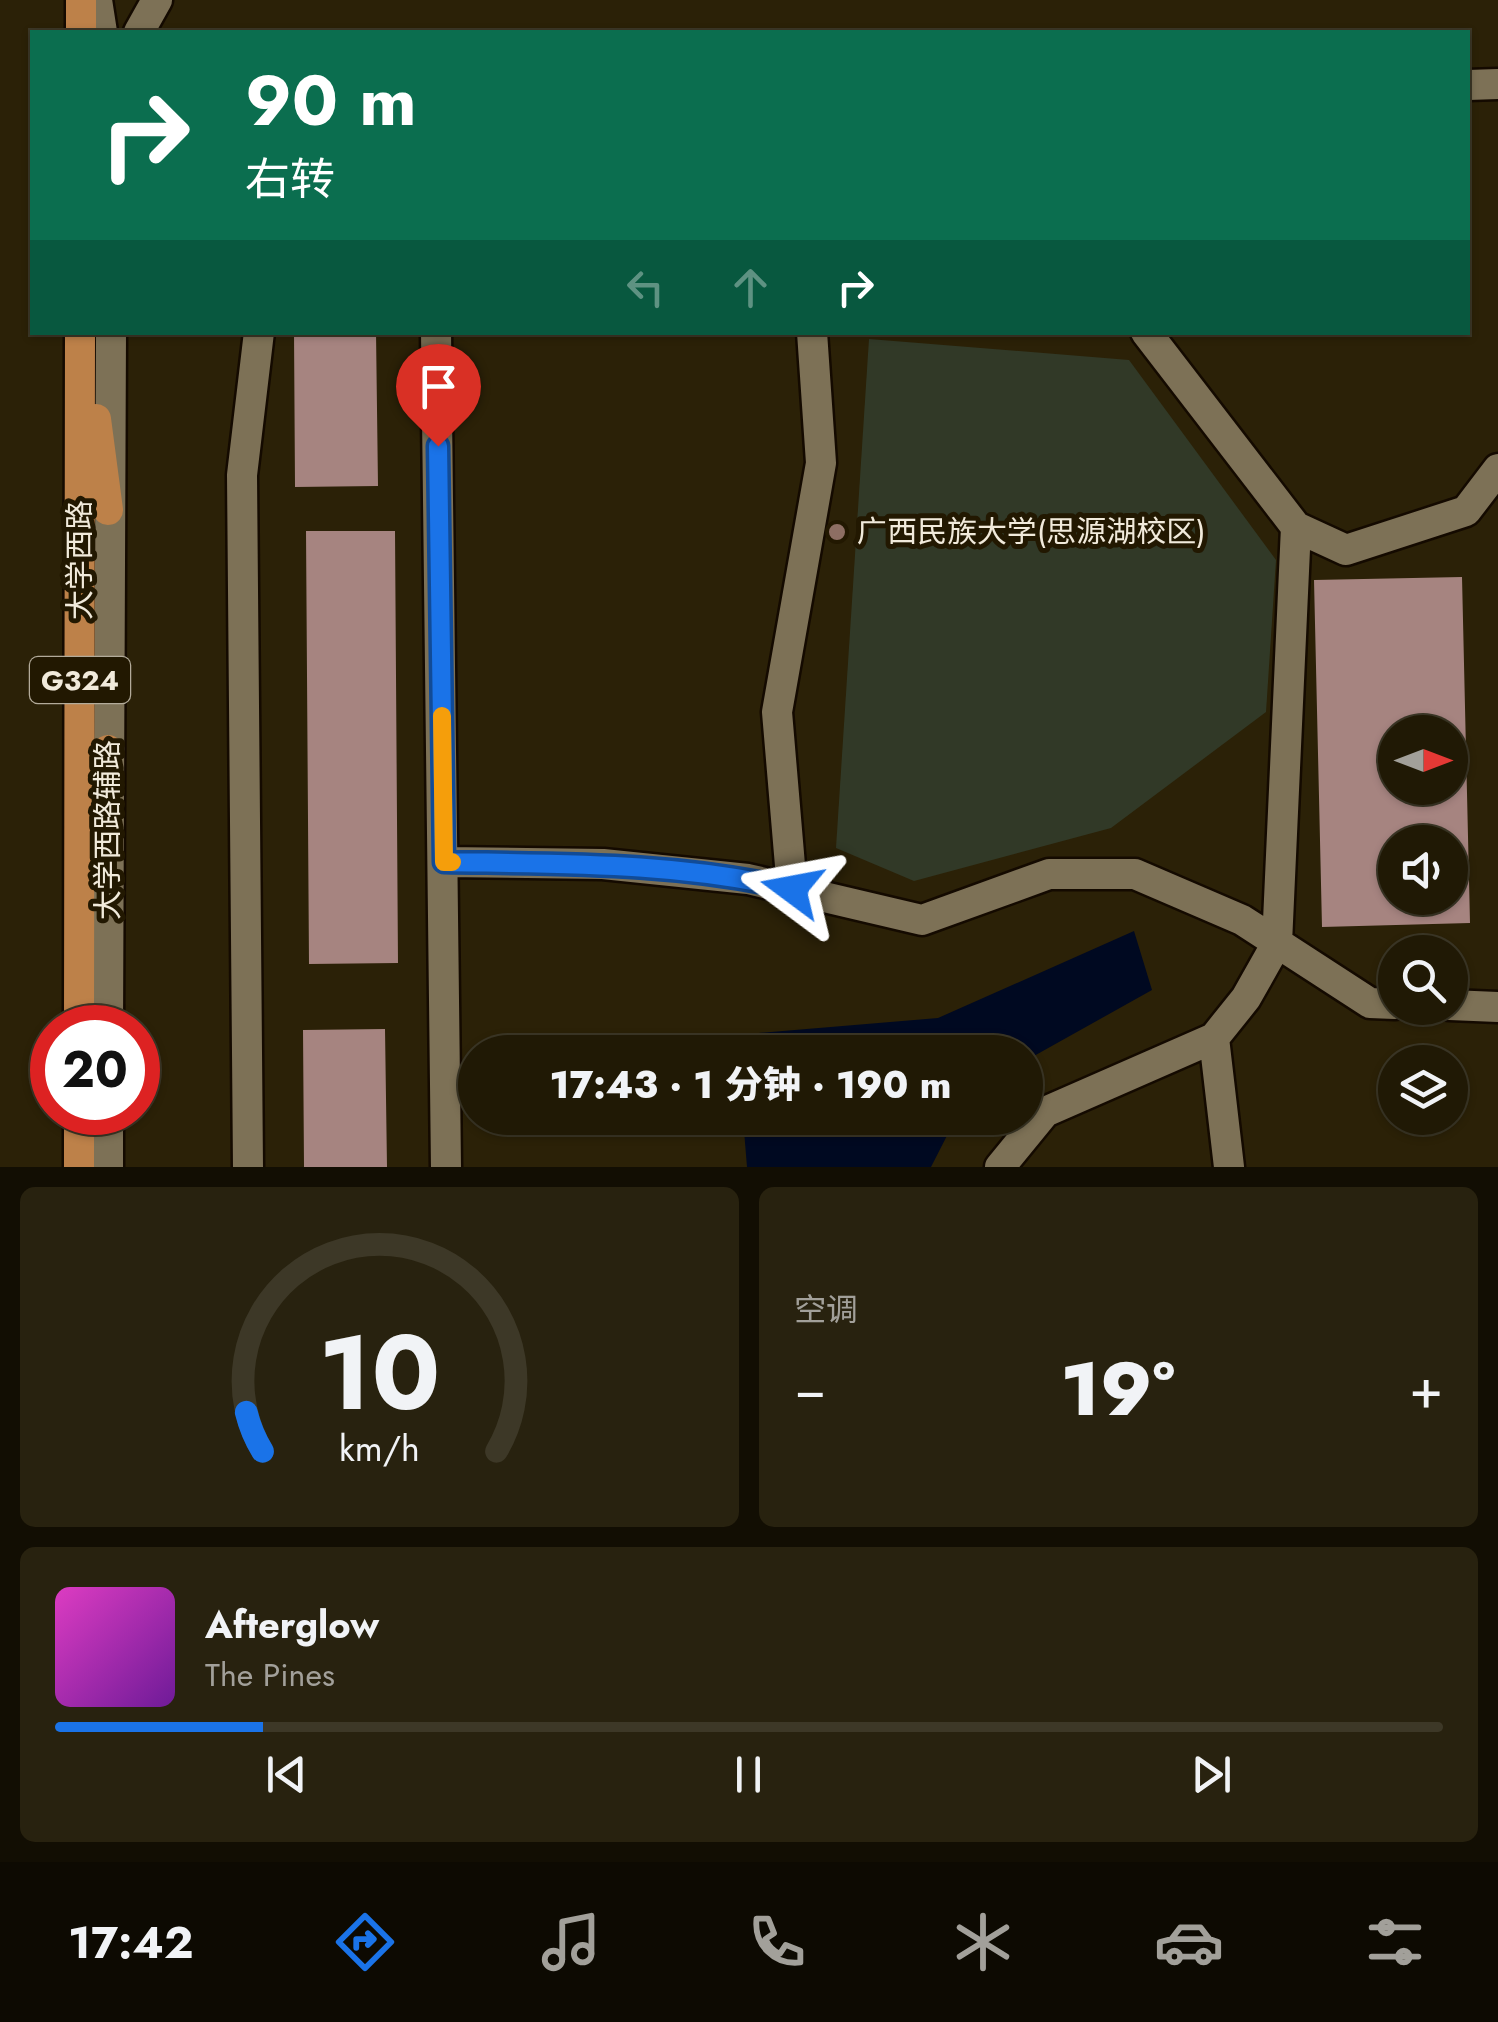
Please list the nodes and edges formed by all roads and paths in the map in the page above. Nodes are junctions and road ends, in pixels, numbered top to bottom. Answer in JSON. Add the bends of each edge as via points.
{"nodes":[{"id":1,"x":81,"y":0,"type":"edge"},
{"id":2,"x":97,"y":0,"type":"edge"},
{"id":3,"x":157,"y":0,"type":"edge"},
{"id":4,"x":81,"y":30,"type":"edge"},
{"id":5,"x":102,"y":30,"type":"edge"},
{"id":6,"x":140,"y":30,"type":"edge"},
{"id":7,"x":1498,"y":84,"type":"edge"},
{"id":8,"x":1470,"y":85,"type":"edge"},
{"id":9,"x":82,"y":335,"type":"edge"},
{"id":10,"x":82,"y":335,"type":"edge"},
{"id":11,"x":111,"y":335,"type":"edge"},
{"id":12,"x":259,"y":335,"type":"edge"},
{"id":13,"x":436,"y":335,"type":"edge"},
{"id":14,"x":812,"y":335,"type":"edge"},
{"id":15,"x":1148,"y":335,"type":"edge"},
{"id":16,"x":1496,"y":476,"type":"edge"},
{"id":17,"x":108,"y":510,"type":"junction"},
{"id":18,"x":1296,"y":527,"type":"junction"},
{"id":19,"x":108,"y":750,"type":"junction"},
{"id":20,"x":444,"y":862,"type":"junction"},
{"id":21,"x":792,"y":889,"type":"junction"},
{"id":22,"x":80,"y":906,"type":"junction"},
{"id":23,"x":1277,"y":943,"type":"junction"},
{"id":24,"x":1378,"y":1003,"type":"edge"},
{"id":25,"x":79,"y":1005,"type":"edge"},
{"id":26,"x":108,"y":1005,"type":"edge"},
{"id":27,"x":1468,"y":1006,"type":"edge"},
{"id":28,"x":1498,"y":1007,"type":"edge"},
{"id":29,"x":1214,"y":1038,"type":"junction"},
{"id":30,"x":79,"y":1135,"type":"edge"},
{"id":31,"x":108,"y":1135,"type":"edge"},
{"id":32,"x":79,"y":1167,"type":"edge"},
{"id":33,"x":108,"y":1167,"type":"edge"},
{"id":34,"x":248,"y":1167,"type":"edge"},
{"id":35,"x":446,"y":1167,"type":"edge"},
{"id":36,"x":1000,"y":1167,"type":"edge"},
{"id":37,"x":1229,"y":1167,"type":"edge"}],
"edges":[{"from":1,"to":4,"type":"main road"},
{"from":2,"to":5,"type":"street"},
{"from":3,"to":6,"type":"street"},
{"from":7,"to":8,"type":"street"},
{"from":9,"to":17,"type":"main road"},
{"from":10,"to":22,"type":"main road","name":"大学西路","number":"G324"},
{"from":11,"to":17,"type":"street","name":"大学西路辅路"},
{"from":12,"to":34,"type":"street","via":[[242,475]]},
{"from":13,"to":20,"type":"street"},
{"from":14,"to":21,"type":"street","via":[[821,462],[777,712]]},
{"from":15,"to":18,"type":"street"},
{"from":16,"to":18,"type":"street","via":[[1466,511],[1346,550]]},
{"from":17,"to":19,"type":"street","name":"大学西路辅路"},
{"from":18,"to":23,"type":"street"},
{"from":19,"to":22,"type":"main road"},
{"from":19,"to":26,"type":"street","name":"大学西路辅路"},
{"from":20,"to":21,"type":"street","via":[[604,864],[748,878]]},
{"from":20,"to":35,"type":"street"},
{"from":21,"to":23,"type":"street","via":[[922,920],[1048,874],[1135,874],[1242,920]]},
{"from":22,"to":25,"type":"main road","name":"大学西路","number":"G324"},
{"from":23,"to":24,"type":"street"},
{"from":23,"to":29,"type":"street"},
{"from":27,"to":28,"type":"street"},
{"from":29,"to":36,"type":"street","via":[[1045,1112]]},
{"from":29,"to":37,"type":"street"},
{"from":30,"to":32,"type":"main road"},
{"from":31,"to":33,"type":"street"}]}
